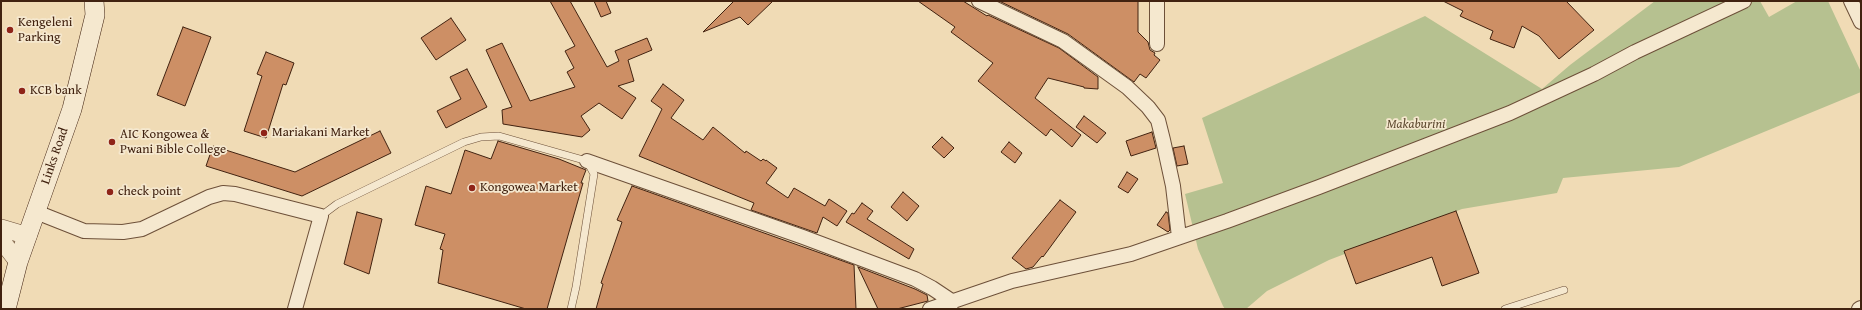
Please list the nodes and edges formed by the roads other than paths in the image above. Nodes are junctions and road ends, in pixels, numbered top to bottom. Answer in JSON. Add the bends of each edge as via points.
{"nodes":[{"id":1,"x":94,"y":1,"type":"edge"},
{"id":2,"x":979,"y":1,"type":"edge"},
{"id":3,"x":1157,"y":1,"type":"edge"},
{"id":4,"x":1744,"y":1,"type":"edge"},
{"id":5,"x":1851,"y":1,"type":"edge"},
{"id":6,"x":1861,"y":22,"type":"edge"},
{"id":7,"x":1157,"y":44,"type":"dead end"},
{"id":8,"x":587,"y":162,"type":"junction"},
{"id":9,"x":36,"y":212,"type":"junction"},
{"id":10,"x":321,"y":216,"type":"junction"},
{"id":11,"x":1,"y":228,"type":"edge"},
{"id":12,"x":28,"y":236,"type":"junction"},
{"id":13,"x":1179,"y":237,"type":"junction"},
{"id":14,"x":1,"y":240,"type":"edge"},
{"id":15,"x":18,"y":262,"type":"junction"},
{"id":16,"x":1564,"y":290,"type":"dead end"},
{"id":17,"x":953,"y":302,"type":"junction"},
{"id":18,"x":1525,"y":306,"type":"edge"},
{"id":19,"x":6,"y":309,"type":"edge"},
{"id":20,"x":295,"y":309,"type":"edge"},
{"id":21,"x":571,"y":309,"type":"edge"},
{"id":22,"x":930,"y":309,"type":"edge"},
{"id":23,"x":1504,"y":309,"type":"edge"}],
"edges":[{"from":1,"to":9,"type":"main road","name":"Links Road","via":[[95,15],[72,109]]},
{"from":2,"to":13,"type":"street","via":[[1063,41],[1127,87],[1148,108],[1158,120],[1163,140]]},
{"from":3,"to":7,"type":"street"},
{"from":4,"to":13,"type":"street","via":[[1510,113],[1319,187]]},
{"from":5,"to":6,"type":"street"},
{"from":8,"to":10,"type":"lane","via":[[499,136],[481,137],[464,142],[337,204]]},
{"from":8,"to":17,"type":"street","via":[[803,237],[915,280]]},
{"from":8,"to":21,"type":"lane","via":[[594,174]]},
{"from":9,"to":10,"type":"street","via":[[84,231],[123,232],[142,229],[209,197],[223,193]]},
{"from":9,"to":12,"type":"main road","name":"Links Road"},
{"from":10,"to":20,"type":"street"},
{"from":11,"to":12,"type":"street"},
{"from":12,"to":15,"type":"main road","name":"Links Road"},
{"from":13,"to":17,"type":"street","via":[[1131,254],[1012,281]]},
{"from":14,"to":15,"type":"street"},
{"from":15,"to":19,"type":"main road","name":"Links Road"},
{"from":16,"to":18,"type":"lane"},
{"from":17,"to":22,"type":"street"},
{"from":18,"to":23,"type":"lane"}]}
